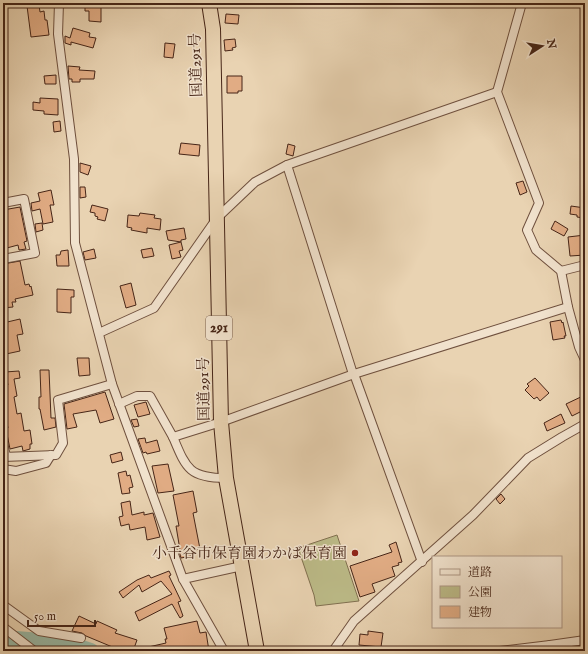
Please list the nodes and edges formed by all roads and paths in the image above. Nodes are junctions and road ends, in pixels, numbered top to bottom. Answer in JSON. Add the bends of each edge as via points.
{"nodes":[{"id":1,"x":59,"y":3,"type":"edge"},
{"id":2,"x":210,"y":3,"type":"edge"},
{"id":3,"x":522,"y":3,"type":"edge"},
{"id":4,"x":497,"y":92,"type":"junction"},
{"id":5,"x":287,"y":165,"type":"junction"},
{"id":6,"x":3,"y":203,"type":"edge"},
{"id":7,"x":218,"y":218,"type":"junction"},
{"id":8,"x":3,"y":259,"type":"edge"},
{"id":9,"x":585,"y":265,"type":"edge"},
{"id":10,"x":561,"y":271,"type":"junction"},
{"id":11,"x":568,"y":307,"type":"junction"},
{"id":12,"x":99,"y":333,"type":"junction"},
{"id":13,"x":585,"y":360,"type":"edge"},
{"id":14,"x":354,"y":374,"type":"junction"},
{"id":15,"x":112,"y":384,"type":"junction"},
{"id":16,"x":119,"y":404,"type":"junction"},
{"id":17,"x":221,"y":422,"type":"junction"},
{"id":18,"x":585,"y":424,"type":"edge"},
{"id":19,"x":173,"y":437,"type":"junction"},
{"id":20,"x":3,"y":443,"type":"edge"},
{"id":21,"x":51,"y":455,"type":"junction"},
{"id":22,"x":4,"y":456,"type":"edge"},
{"id":23,"x":3,"y":469,"type":"edge"},
{"id":24,"x":226,"y":478,"type":"junction"},
{"id":25,"x":422,"y":562,"type":"junction"},
{"id":26,"x":242,"y":566,"type":"junction"},
{"id":27,"x":183,"y":579,"type":"junction"},
{"id":28,"x":3,"y":605,"type":"edge"},
{"id":29,"x":3,"y":627,"type":"edge"},
{"id":30,"x":81,"y":638,"type":"dead end"},
{"id":31,"x":585,"y":640,"type":"edge"},
{"id":32,"x":551,"y":648,"type":"edge"},
{"id":33,"x":34,"y":651,"type":"edge"},
{"id":34,"x":224,"y":651,"type":"edge"},
{"id":35,"x":258,"y":651,"type":"edge"},
{"id":36,"x":333,"y":651,"type":"edge"},
{"id":37,"x":500,"y":651,"type":"edge"}],
"edges":[{"from":1,"to":12,"type":"street","via":[[58,34],[74,159],[75,243]]},
{"from":2,"to":7,"type":"highway","name":"国道291号","number":"291","via":[[213,29]]},
{"from":3,"to":4,"type":"street"},
{"from":4,"to":5,"type":"street"},
{"from":4,"to":10,"type":"street","via":[[539,203],[527,230],[536,250]]},
{"from":5,"to":7,"type":"street","via":[[255,182]]},
{"from":5,"to":14,"type":"street"},
{"from":6,"to":8,"type":"street","via":[[24,198],[35,253]]},
{"from":7,"to":12,"type":"street","via":[[154,308]]},
{"from":7,"to":17,"type":"highway","name":"国道291号","number":"291"},
{"from":9,"to":10,"type":"street"},
{"from":10,"to":11,"type":"street"},
{"from":11,"to":13,"type":"street"},
{"from":11,"to":14,"type":"street"},
{"from":12,"to":15,"type":"street"},
{"from":14,"to":17,"type":"street"},
{"from":14,"to":25,"type":"street"},
{"from":15,"to":16,"type":"street"},
{"from":15,"to":21,"type":"street","via":[[58,400],[63,443],[56,455]]},
{"from":16,"to":19,"type":"street","via":[[137,396],[150,396]]},
{"from":16,"to":27,"type":"street"},
{"from":17,"to":19,"type":"street"},
{"from":17,"to":24,"type":"highway","name":"国道291号","number":"291"},
{"from":18,"to":25,"type":"street","via":[[528,458],[473,515]]},
{"from":19,"to":24,"type":"street","via":[[184,462],[195,474]]},
{"from":20,"to":22,"type":"street"},
{"from":21,"to":22,"type":"street"},
{"from":21,"to":23,"type":"street","via":[[46,463],[16,471]]},
{"from":24,"to":26,"type":"highway","name":"国道291号","number":"291"},
{"from":25,"to":36,"type":"street","via":[[354,621]]},
{"from":26,"to":27,"type":"street"},
{"from":26,"to":35,"type":"highway","name":"国道291号","number":"291"},
{"from":27,"to":34,"type":"street"},
{"from":28,"to":30,"type":"street","via":[[40,631]]},
{"from":29,"to":33,"type":"street"},
{"from":31,"to":32,"type":"street"},
{"from":32,"to":37,"type":"street"}]}
